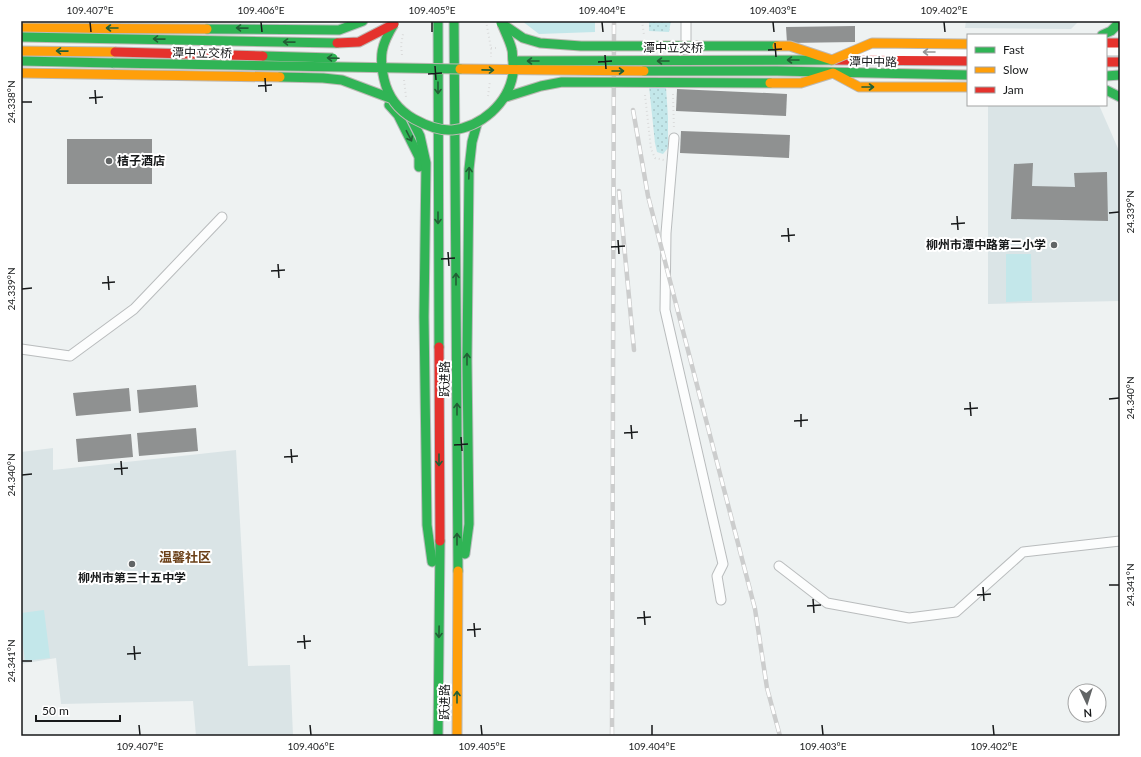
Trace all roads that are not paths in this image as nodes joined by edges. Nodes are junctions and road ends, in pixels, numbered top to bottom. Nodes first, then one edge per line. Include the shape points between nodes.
1 (363, 21) edge
2 (438, 21) edge
3 (454, 21) edge
4 (686, 21) edge
5 (500, 22) edge
6 (1120, 22) edge
7 (395, 23) edge
8 (21, 28) edge
9 (1104, 34) edge
10 (21, 37) edge
11 (1107, 43) edge
12 (1120, 43) edge
13 (967, 44) edge
14 (21, 51) edge
15 (1107, 51) edge
16 (1120, 51) edge
17 (686, 52) junction
18 (808, 52) junction
19 (967, 52) edge
20 (832, 60) junction
21 (21, 61) edge
22 (967, 61) edge
23 (1107, 62) edge
24 (1120, 62) edge
25 (21, 68) edge
26 (777, 71) joint
27 (21, 73) edge
28 (833, 73) junction
29 (967, 75) edge
30 (1120, 75) edge
31 (1107, 76) edge
32 (807, 78) junction
33 (967, 80) edge
34 (1107, 81) edge
35 (1120, 81) edge
36 (967, 87) edge
37 (1107, 90) edge
38 (506, 97) junction
39 (1120, 97) edge
40 (390, 98) junction
41 (412, 120) junction
42 (476, 124) junction
43 (674, 138) road end
44 (222, 217) dead end
45 (21, 349) edge
46 (1120, 541) edge
47 (779, 566) dead end
48 (721, 600) dead end
49 (440, 612) junction
50 (458, 612) junction
51 (438, 736) edge
52 (457, 736) edge

1 -> 8 main road via 339,30
2 -> 49 main road, 跃进路
50 -> 3 main road, 跃进路
4 - 17 street
5 - 20 main road, bridge via 523,38 540,43 581,46 790,46
5 - 38 main road, bridge via 508,34 514,59 514,72
6 - 9 main road
7 -> 10 main road, bridge via 359,42 338,43
7 - 40 main road, bridge via 387,35 381,61 385,87
11 - 12 main road
13 - 20 main road, bridge via 872,43
20 -> 14 main road, 潭中立交桥, bridge via 461,60
15 - 16 street
17 - 18 street
17 - 32 street via 686,76
19 -> 18 street
18 - 32 street
20 - 22 main road, 潭中中路
21 -> 26 main road, 潭中立交桥, bridge via 567,71
23 - 24 main road
25 -> 49 main road via 334,72 372,85 398,116 419,157 422,509
26 - 28 main road, 潭中中路, bridge
27 - 40 main road, bridge via 323,78 342,80
28 - 29 main road, 潭中中路, bridge
28 -> 36 main road, bridge via 859,87
28 - 38 main road, bridge via 801,83 562,82 529,88
30 - 31 main road
32 - 33 street
34 - 35 street
37 - 39 main road
38 - 42 main road, bridge
40 - 41 main road, bridge via 399,110
41 - 42 main road, bridge via 444,130 461,129
41 - 49 main road via 420,136 426,164 424,317 427,526
50 -> 42 main road via 469,524 469,169
43 - 48 street via 666,233 665,310 723,564 717,576
44 - 45 street via 134,309 70,356
46 - 47 street via 1023,552 956,612 909,618 827,603
49 -> 51 main road, 跃进路
52 -> 50 main road, 跃进路

